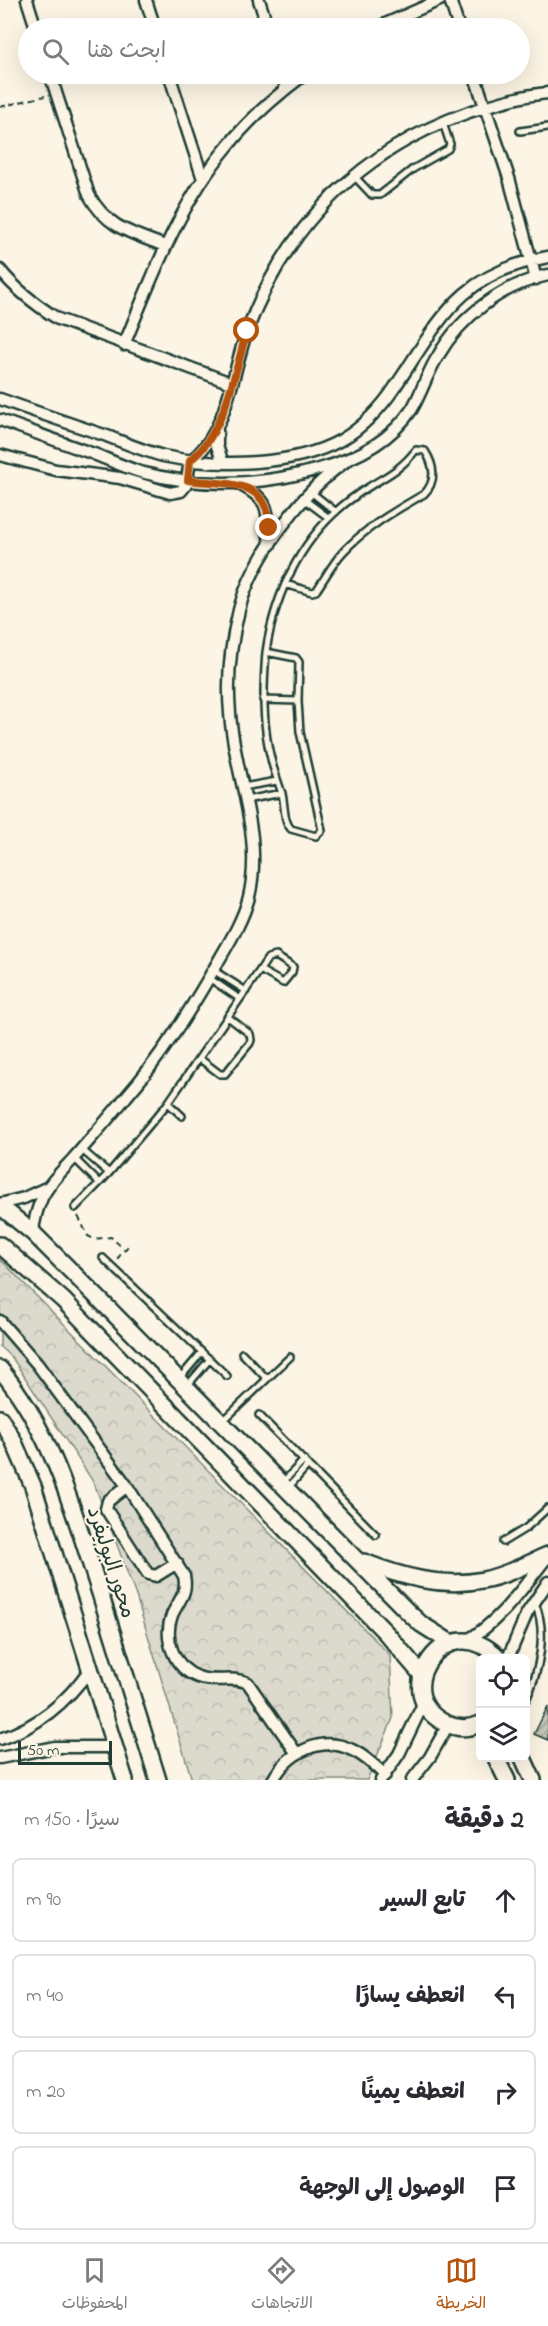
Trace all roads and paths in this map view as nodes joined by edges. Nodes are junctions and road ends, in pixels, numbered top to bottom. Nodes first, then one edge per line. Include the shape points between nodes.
1 (27, 0) edge
2 (146, 0) edge
3 (259, 0) edge
4 (440, 0) edge
5 (450, 0) edge
6 (33, 18) edge
7 (152, 18) edge
8 (265, 18) edge
9 (398, 18) edge
10 (456, 18) edge
11 (54, 84) edge
12 (172, 84) edge
13 (285, 84) edge
14 (291, 84) edge
15 (477, 84) edge
16 (286, 88) junction
17 (57, 93) junction
18 (548, 93) edge
19 (0, 107) edge
20 (485, 107) junction
21 (442, 122) junction
22 (548, 127) edge
23 (520, 131) dead end
24 (354, 175) junction
25 (203, 179) junction
26 (165, 246) junction
27 (548, 257) edge
28 (531, 260) junction
29 (0, 270) edge
30 (548, 275) edge
31 (536, 279) junction
32 (124, 345) junction
33 (231, 384) junction
34 (1, 399) edge
35 (0, 420) edge
36 (218, 426) junction
37 (0, 455) edge
38 (190, 460) junction
39 (346, 460) junction
40 (223, 463) junction
41 (188, 480) junction
42 (239, 484) junction
43 (307, 495) junction
44 (336, 512) junction
45 (330, 518) junction
46 (270, 546) junction
47 (285, 584) junction
48 (266, 652) junction
49 (263, 700) junction
50 (298, 701) junction
51 (277, 781) junction
52 (243, 787) junction
53 (282, 793) junction
54 (246, 800) junction
55 (260, 970) junction
56 (211, 974) junction
57 (246, 991) junction
58 (240, 999) junction
59 (228, 1017) junction
60 (200, 1059) junction
61 (168, 1103) junction
62 (182, 1116) dead end
63 (77, 1153) junction
64 (109, 1173) junction
65 (99, 1183) junction
66 (48, 1187) junction
67 (0, 1205) edge
68 (75, 1208) joint
69 (33, 1233) junction
70 (0, 1245) edge
71 (129, 1245) dead end
72 (125, 1250) junction
73 (103, 1258) dead end
74 (111, 1266) junction
75 (0, 1321) edge
76 (202, 1352) junction
77 (242, 1353) dead end
78 (290, 1357) dead end
79 (210, 1359) junction
80 (0, 1369) edge
81 (227, 1376) dead end
82 (267, 1378) junction
83 (182, 1384) junction
84 (260, 1415) dead end
85 (0, 1418) edge
86 (221, 1424) junction
87 (306, 1463) junction
88 (127, 1486) junction
89 (284, 1486) junction
90 (548, 1508) edge
91 (376, 1535) dead end
92 (503, 1542) dead end
93 (548, 1556) edge
94 (357, 1560) junction
95 (177, 1563) junction
96 (548, 1582) edge
97 (534, 1601) junction
98 (458, 1642) junction
99 (494, 1654) edge
100 (510, 1654) edge
101 (90, 1669) junction
102 (422, 1675) junction
103 (530, 1688) edge
104 (424, 1702) junction
105 (448, 1725) junction
106 (476, 1728) edge
107 (0, 1738) edge
108 (115, 1747) junction
109 (297, 1754) junction
110 (0, 1758) edge
111 (498, 1762) edge
112 (525, 1762) edge
113 (383, 1778) edge
114 (125, 1780) edge
115 (158, 1780) edge
116 (273, 1780) edge
117 (412, 1780) edge
118 (507, 1780) edge
119 (533, 1780) edge

1 - 6 street
2 - 7 street
3 - 8 street
4 - 9 street
5 - 10 street
11 - 17 street
12 - 25 street
13 - 16 street
14 - 16 street
15 - 20 street
16 - 25 street via 255,115
17 - 19 path
17 - 26 street via 96,208 118,228
18 - 20 street
20 - 21 street
20 - 28 street
21 - 24 street via 400,142
21 - 24 lane via 450,144 448,149 413,169 380,195 372,195
22 - 23 lane
24 - 33 street via 323,204 266,285
25 - 26 street
26 - 32 street
27 - 28 street
28 - 31 street
28 - 40 street via 502,270 462,296 430,332 384,401 350,435 293,457
29 - 32 street via 18,290 58,319
30 - 31 street
31 - 39 street via 503,292 466,320 437,356 401,423 376,445
32 - 33 street
33 - 36 street
34 - 38 street via 161,455
35 - 41 street via 140,472
36 - 38 street via 207,446
36 - 40 street via 217,446
37 - 41 street via 56,470 120,478 170,493 182,491
38 - 40 street
38 - 41 street
39 - 42 street via 279,480
39 - 43 street
41 - 42 street
42 - 46 street via 258,496 267,508
43 - 44 lane
43 - 45 lane
43 - 46 street
44 - 45 lane
44 - 47 lane via 400,469 416,450 425,451 433,476 424,494 378,521 353,542 316,591
45 - 47 lane via 304,549
46 - 52 street via 240,608 231,660 230,713
47 - 48 lane
48 - 49 lane
48 - 50 lane via 298,660
49 - 50 lane
49 - 51 lane via 268,747
50 - 53 lane via 302,739 322,830 319,835 289,827
51 - 52 lane
51 - 53 lane
52 - 54 street
53 - 54 lane
54 - 56 street via 255,862 248,898
55 - 55 lane via 268,958 276,956 294,969 283,983
55 - 57 lane
56 - 57 lane
56 - 58 lane
56 - 63 street via 156,1060
57 - 58 lane
58 - 59 lane
59 - 60 lane
59 - 60 lane via 250,1034 250,1043 225,1074
60 - 61 lane
61 - 62 lane
61 - 64 lane
63 - 64 lane
63 - 65 lane
63 - 66 street
64 - 65 lane
65 - 68 lane
66 - 67 street
66 - 69 street
67 - 69 street
68 - 72 path via 88,1236 111,1237
69 - 83 street
70 - 102 street via 71,1309 386,1633
71 - 72 path
72 - 74 path
73 - 74 lane
74 - 76 lane
75 - 88 street via 38,1365
76 - 79 lane
76 - 83 lane
77 - 82 lane
78 - 82 lane
79 - 81 lane
79 - 83 lane
80 - 115 street, محور البوليفرد via 42,1432 62,1479
82 - 86 lane
83 - 86 street
84 - 87 lane
85 - 101 street via 33,1486
86 - 89 street
87 - 89 lane
87 - 91 lane
88 - 95 street
88 - 95 street via 108,1501 106,1509 146,1571 156,1576
89 - 94 street
90 - 92 lane
93 - 94 street via 505,1574 465,1582 400,1576
93 - 98 street via 503,1612 485,1629
94 - 98 street via 421,1624
95 - 109 street via 186,1588 169,1629 175,1658 198,1677 212,1681 236,1678 248,1683
96 - 97 street
97 - 100 street
97 - 103 lane via 541,1621 541,1646
98 - 99 street via 478,1643
98 - 102 street via 437,1650
101 - 107 street via 58,1706 33,1724
101 - 108 street
102 - 104 street
104 - 105 street
104 - 113 street
105 - 106 street
105 - 117 street
108 - 110 street via 55,1747
108 - 114 street
109 - 113 street via 318,1745 341,1746 362,1755
109 - 116 street
111 - 118 street
112 - 119 street

